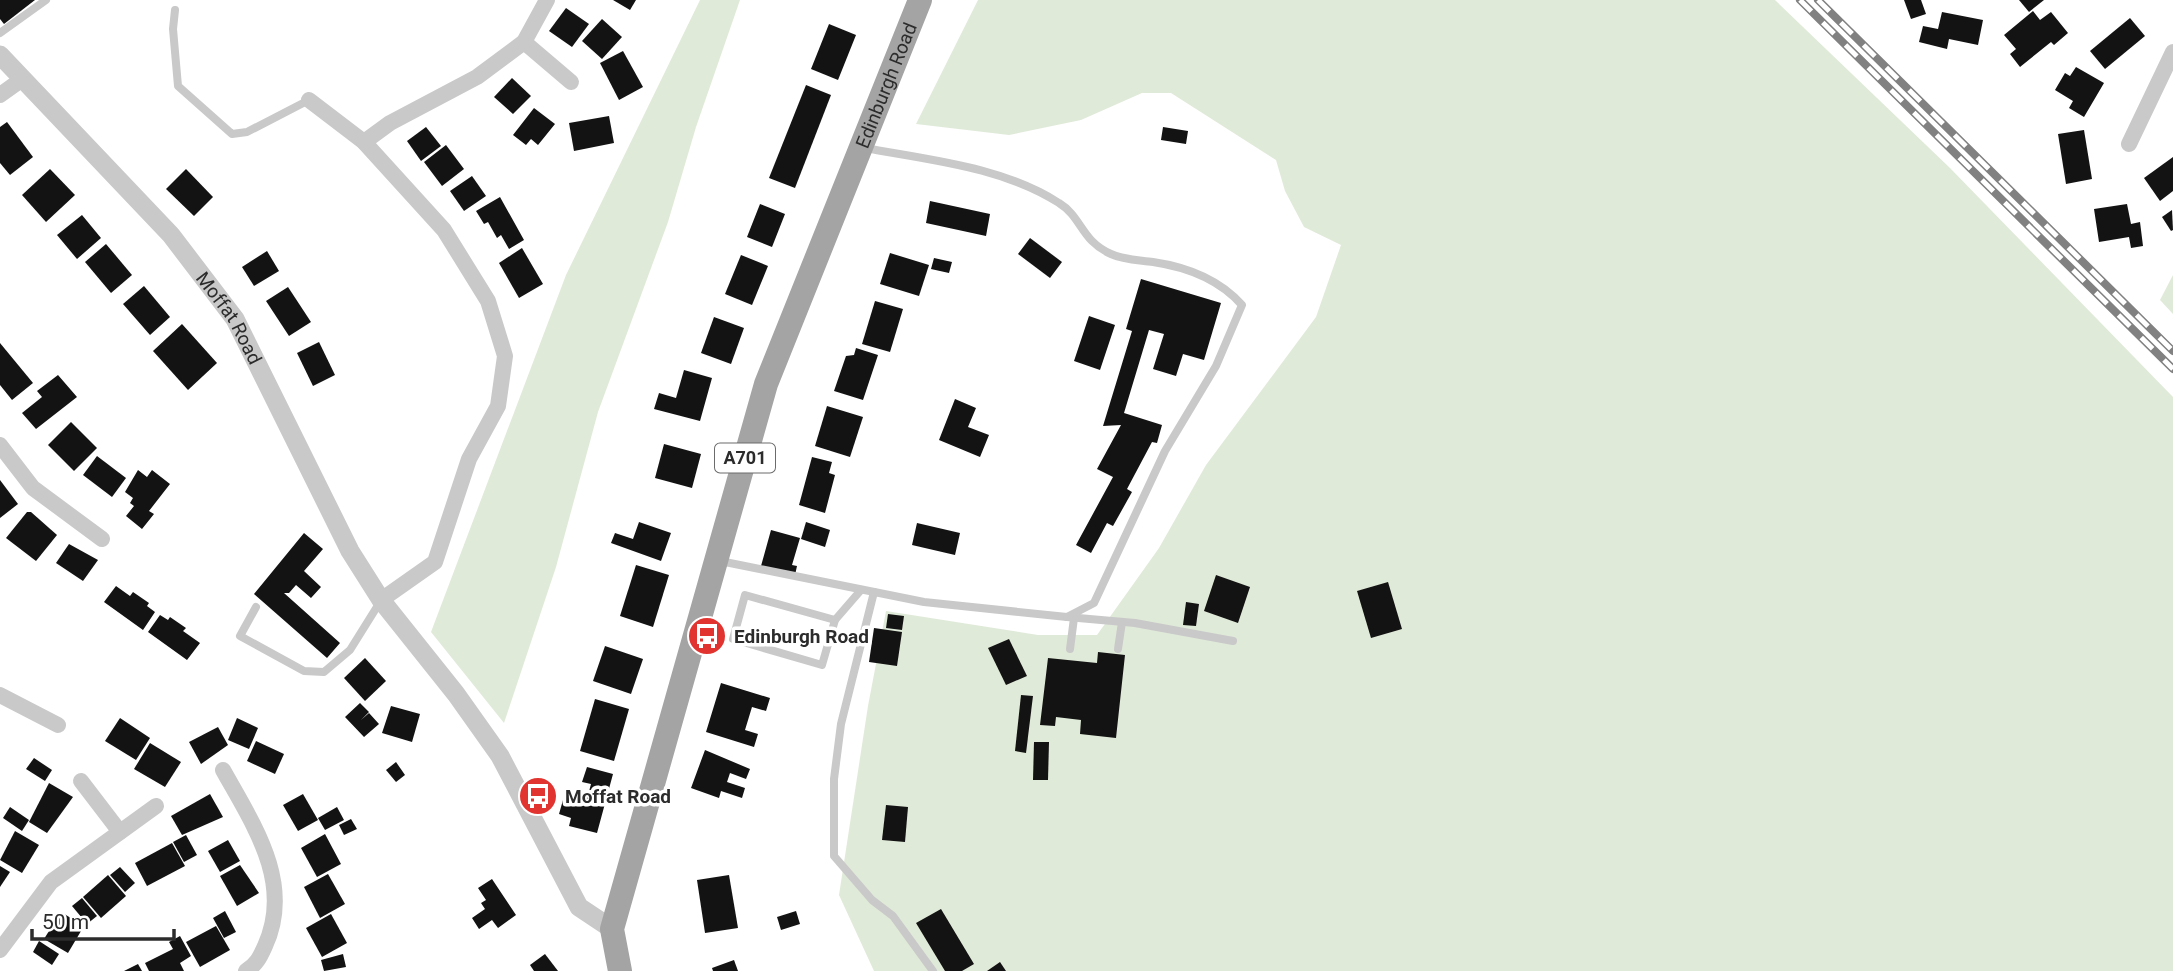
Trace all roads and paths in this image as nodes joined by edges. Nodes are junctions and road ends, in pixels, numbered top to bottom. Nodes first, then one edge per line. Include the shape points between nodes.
1 (46, 0) edge
2 (547, 0) edge
3 (920, 0) edge
4 (175, 10) dead end
5 (0, 33) edge
6 (524, 42) junction
7 (2173, 51) edge
8 (0, 55) edge
9 (21, 80) junction
10 (571, 82) dead end
11 (0, 94) edge
12 (309, 100) joint
13 (364, 142) junction
14 (2129, 144) dead end
15 (859, 146) junction
16 (0, 445) edge
17 (102, 539) dead end
18 (716, 560) junction
19 (861, 590) junction
20 (874, 592) junction
21 (381, 600) junction
22 (256, 607) dead end
23 (1070, 617) junction
24 (835, 620) junction
25 (1122, 622) junction
26 (1233, 641) dead end
27 (1070, 649) dead end
28 (1118, 649) dead end
29 (0, 695) edge
30 (58, 725) dead end
31 (223, 770) dead end
32 (82, 781) dead end
33 (156, 806) dead end
34 (120, 832) junction
35 (612, 929) junction
36 (0, 950) edge
37 (255, 969) edge
38 (620, 971) edge
39 (933, 971) edge

1 - 5 lane
2 - 6 street
3 - 15 main road, Edinburgh Road / A701
4 - 12 lane via 178,86 232,134 247,132
6 - 10 street
6 - 13 street via 477,76
7 - 14 street
8 - 9 street, Moffat Road
9 - 11 street
9 - 21 street, Moffat Road via 171,235 235,320 350,551
12 - 13 street
13 - 21 street via 444,230 488,301 505,356 498,406 469,459 435,562
15 - 18 main road, Edinburgh Road / A701 via 766,384
15 - 23 lane via 1026,183 1063,205 1093,246 1115,256 1176,265 1226,287 1242,305 1227,345 1165,451 1094,603
16 - 17 street via 33,488
18 - 19 lane
18 - 35 main road, Edinburgh Road / A701
19 - 20 lane
19 - 24 lane
20 - 23 lane via 924,602
20 - 39 lane via 841,724 834,779 835,856 892,916
21 - 22 lane via 350,650 324,672 304,671 240,636
21 - 35 street, Moffat Road via 500,756 579,907
23 - 25 lane
23 - 27 lane
24 - 24 lane via 822,664 733,639 746,595
25 - 26 lane
25 - 28 lane
29 - 30 street
31 - 37 street via 269,858 277,895 272,932
32 - 34 street
33 - 34 street
34 - 36 street via 51,882
35 - 38 main road, Edinburgh Road / A701

